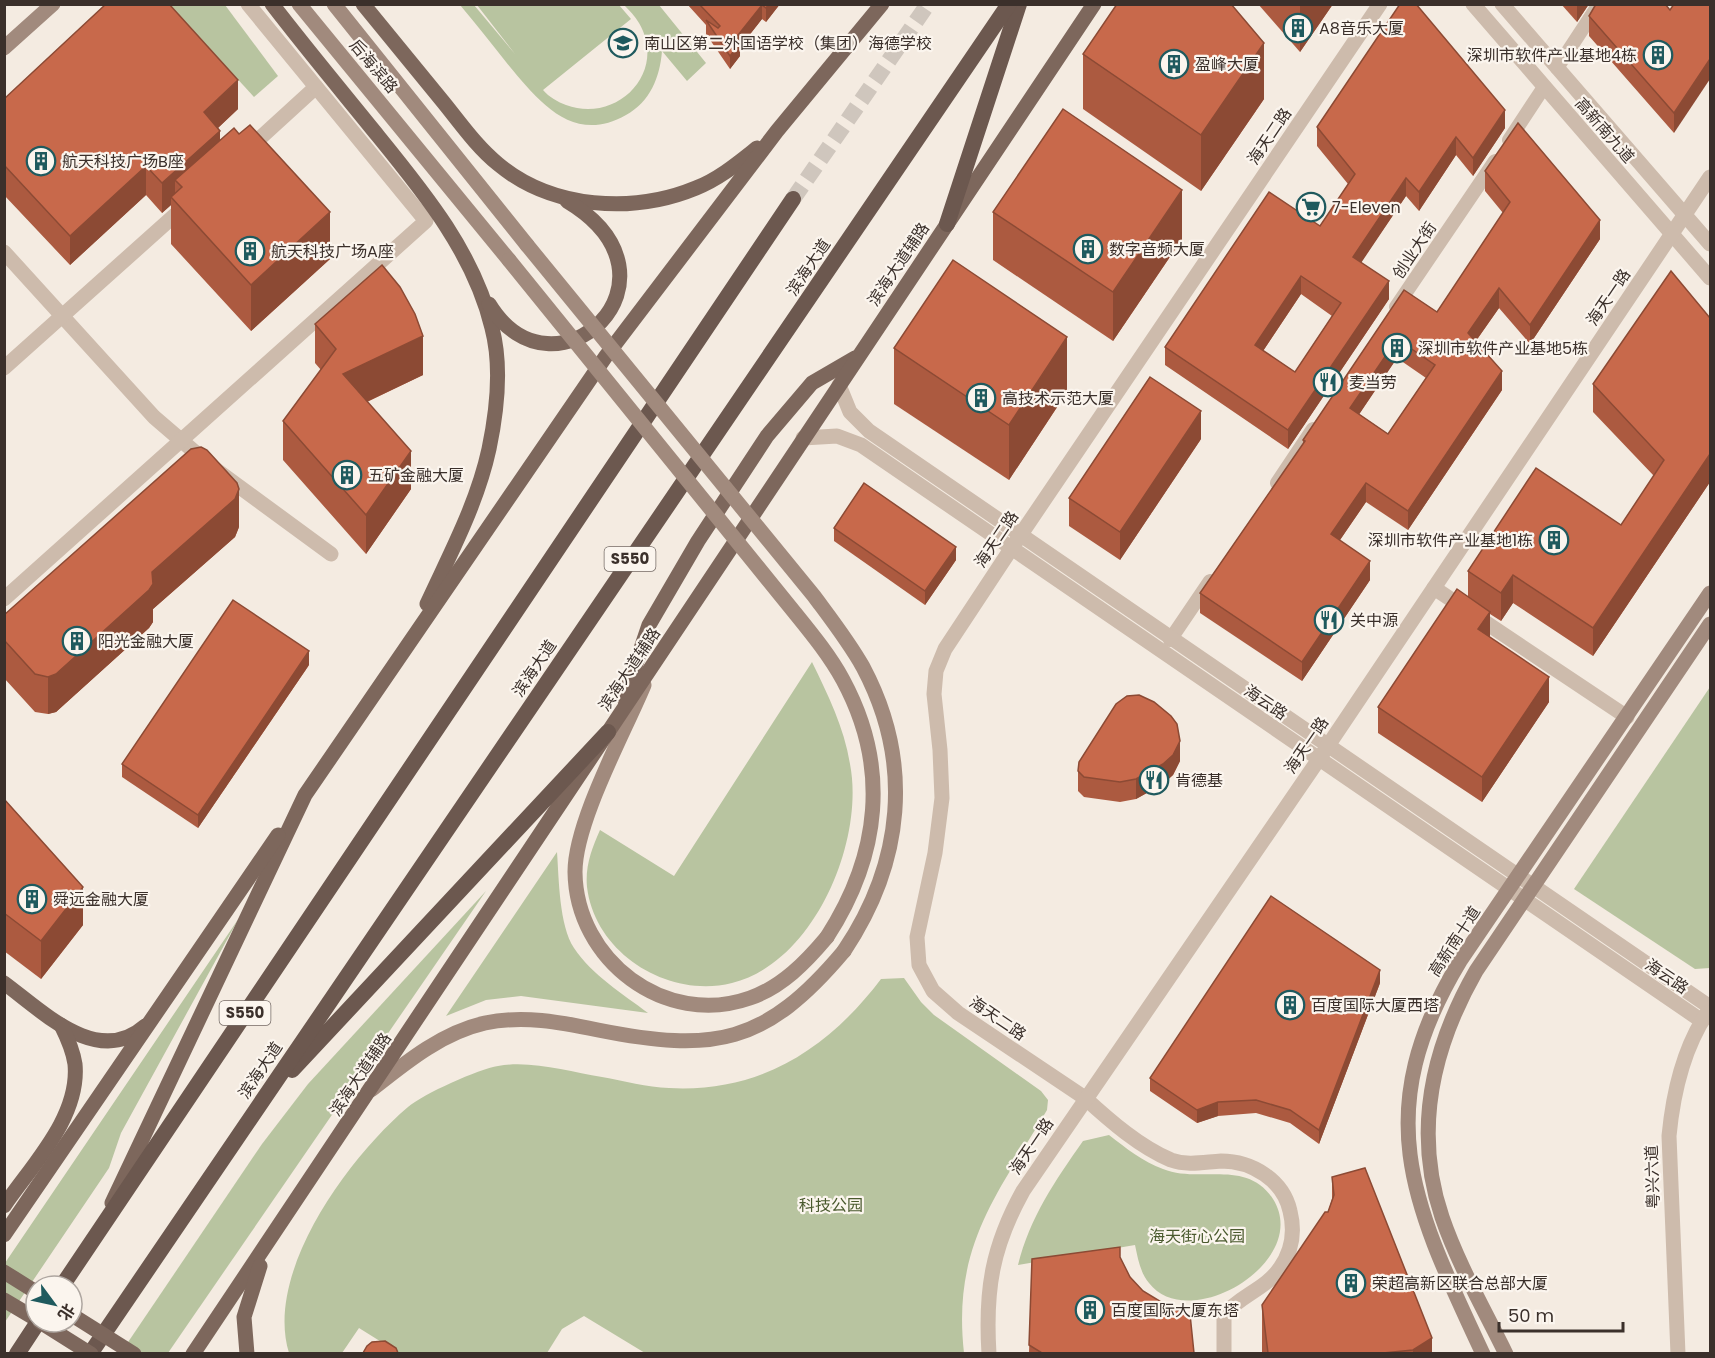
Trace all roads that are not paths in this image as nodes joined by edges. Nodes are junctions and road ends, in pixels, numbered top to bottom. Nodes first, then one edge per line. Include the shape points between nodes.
1 (53, 4) edge
2 (248, 4) edge
3 (272, 4) edge
4 (298, 4) edge
5 (334, 4) edge
6 (363, 4) edge
7 (882, 4) edge
8 (1008, 4) edge
9 (1019, 4) edge
10 (1094, 4) edge
11 (1380, 4) edge
12 (1473, 4) edge
13 (1502, 4) edge
14 (1599, 4) edge
15 (4, 48) edge
16 (1557, 68) junction
17 (316, 87) junction
18 (1544, 87) junction
19 (777, 131) junction
20 (238, 158) edge
21 (1710, 177) edge
22 (554, 194) junction
23 (194, 198) edge
24 (793, 199) tunnel mouth
25 (1685, 215) junction
26 (946, 224) junction
27 (1672, 234) junction
28 (1710, 244) edge
29 (4, 252) edge
30 (1710, 278) edge
31 (480, 289) junction
32 (63, 316) junction
33 (1386, 321) edge
34 (857, 357) junction
35 (4, 368) edge
36 (839, 385) junction
37 (1319, 420) edge
38 (803, 438) junction
39 (181, 441) junction
40 (1266, 499) edge
41 (1020, 536) junction
42 (1011, 549) junction
43 (332, 554) dead end
44 (1219, 568) edge
45 (1434, 588) junction
46 (1710, 593) edge
47 (4, 599) edge
48 (1709, 628) edge
49 (1170, 640) junction
50 (408, 644) junction
51 (652, 667) junction
52 (1626, 717) junction
53 (613, 725) junction
54 (1323, 753) junction
55 (305, 795) junction
56 (1517, 877) junction
57 (1533, 887) junction
58 (1508, 890) junction
59 (1523, 901) junction
60 (4, 983) edge
61 (1707, 1012) edge
62 (153, 1017) junction
63 (61, 1025) junction
64 (371, 1090) junction
65 (1085, 1098) junction
66 (252, 1113) junction
67 (4, 1206) edge
68 (276, 1231) junction
69 (4, 1235) edge
70 (96, 1235) junction
71 (4, 1272) edge
72 (70, 1274) edge
73 (24, 1284) edge
74 (4, 1300) edge
75 (24, 1312) edge
76 (84, 1322) edge
77 (29, 1334) edge
78 (59, 1334) edge
79 (17, 1353) edge
80 (90, 1353) edge
81 (134, 1353) edge
82 (193, 1353) edge
83 (247, 1353) edge
84 (989, 1353) edge
85 (1224, 1353) edge
86 (1483, 1353) edge
87 (1506, 1353) edge
88 (1678, 1353) edge

1 - 15 main road
2 - 17 street
3 - 31 main road via 411,177 448,229
4 - 51 main road, 后海滨路, bridge via 795,612 852,698 873,772 872,822 861,874 827,937 811,956 770,989 731,1003 711,1005 672,1000 639,986 623,975 598,947 581,912 577,853 588,816
5 - 64 main road, 后海滨路, bridge via 848,642 875,691 895,769 895,821 882,877 862,921 844,951 801,998 758,1028 712,1041 674,1042 548,1021 493,1022 449,1036
6 - 22 main road via 484,151 508,172
7 - 19 main road
8 - 66 highway, 滨海大道 / S550
9 - 26 highway
10 - 26 main road, 滨海大道辅路
11 - 41 street, 海天二路
12 - 18 street, 高新南九道
13 - 16 street, 高新南九道
14 - 16 street
16 - 25 street, 高新南九道
17 - 20 street
17 - 39 street via 426,222
18 - 27 street, 高新南九道
18 - 33 street, 创业大街
19 - 22 main road via 715,179 674,196 606,204
19 - 50 main road via 606,356
21 - 25 street, 海天一路
22 - 31 main road via 596,222 612,242 618,255 620,282 609,310 586,334 573,341 559,345 537,343 502,322
23 - 32 street
24 - 70 highway, S550
25 - 27 street, 海天一路
25 - 28 street, 高新南九道
26 - 34 main road, 滨海大道辅路
27 - 30 street, 高新南九道
27 - 45 street, 海天一路
29 - 32 street
31 - 50 main road via 493,328 497,365 489,449 477,493
32 - 35 street
32 - 39 street via 154,417
34 - 36 main road, 滨海大道辅路
34 - 53 main road via 812,383 761,446 698,541 649,625
36 - 38 main road, 滨海大道辅路
36 - 41 street, 海云路 via 850,412 869,431
37 - 40 street
38 - 42 street, 海云路 via 837,436 853,440
38 - 51 main road, 滨海大道辅路
39 - 43 street
39 - 47 street
41 - 42 street, 海天二路
41 - 49 street, 海云路
42 - 54 street, 海云路
42 - 65 street, 海天二路 via 945,649 936,671 934,694 942,798 916,955 926,982 948,1005
44 - 49 street
45 - 52 street
45 - 54 street, 海天一路
46 - 52 main road, 高新南十道
48 - 57 main road
49 - 54 street, 海云路
50 - 55 main road
51 - 53 main road, 滨海大道辅路
52 - 56 main road, 高新南十道
53 - 64 main road, 滨海大道辅路
53 - 66 highway
54 - 56 street, 海云路
54 - 58 street, 海云路
54 - 65 street, 海天一路
55 - 62 main road
55 - 70 main road
56 - 57 street, 海云路
56 - 58 main road, 高新南十道
57 - 59 main road
57 - 61 street, 海云路
58 - 59 street, 海云路
58 - 86 main road, 高新南十道 via 1450,977 1430,1021 1418,1055 1407,1119 1408,1152 1424,1222
59 - 61 street, 海云路
59 - 87 main road via 1476,972 1447,1028 1436,1062 1428,1122 1428,1155 1442,1217
60 - 63 main road
61 - 88 street, 粤兴六道 via 1682,1068 1669,1136
62 - 63 main road via 133,1035 106,1041 92,1040
62 - 69 main road
63 - 67 main road via 75,1063 72,1094 61,1123
64 - 68 main road, 滨海大道辅路
65 - 84 street, 海天一路 via 1023,1191 998,1243 988,1294
65 - 85 street, 海天二路 via 1167,1158 1251,1167 1271,1180 1286,1198 1293,1233 1286,1259 1270,1280 1224,1315
66 - 80 highway, 滨海大道 / S550
68 - 82 main road, 滨海大道辅路
68 - 83 main road via 244,1317
70 - 72 highway, S550
71 - 73 main road
74 - 75 main road
76 - 81 main road, bridge
77 - 79 highway
78 - 80 main road, bridge

